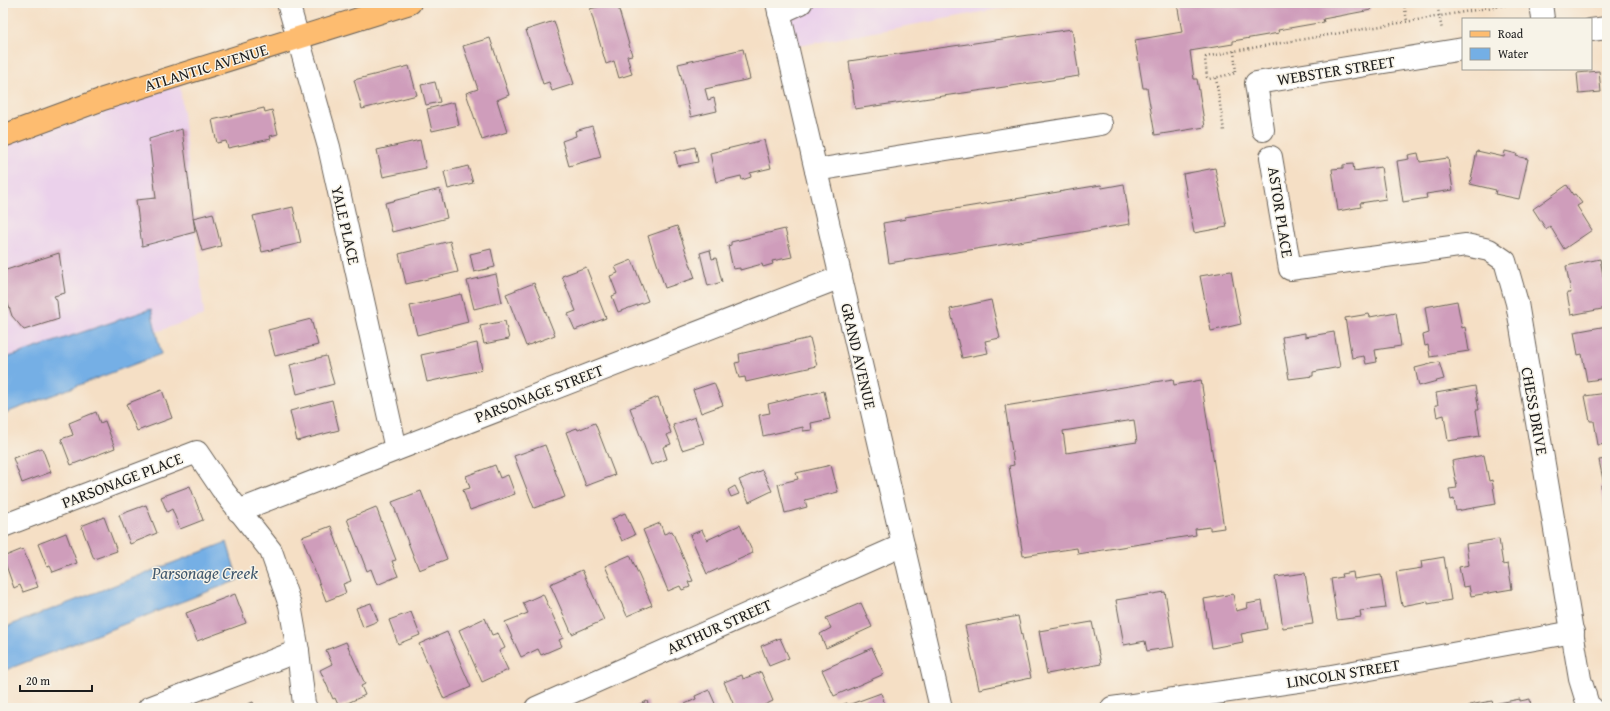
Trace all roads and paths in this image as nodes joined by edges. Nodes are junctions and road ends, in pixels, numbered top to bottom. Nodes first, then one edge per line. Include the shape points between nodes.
1 (288, 3) edge
2 (410, 3) edge
3 (801, 3) edge
4 (1404, 3) edge
5 (1437, 3) edge
6 (1516, 3) edge
7 (1541, 3) edge
8 (778, 8) edge
9 (1439, 16) junction
10 (1543, 18) edge
11 (1407, 21) junction
12 (1607, 28) edge
13 (1592, 30) edge
14 (299, 38) junction
15 (1462, 49) edge
16 (1234, 52) junction
17 (1216, 78) junction
18 (1101, 124) dead end
19 (1263, 130) dead end
20 (1224, 131) dead end
21 (3, 136) edge
22 (1271, 156) dead end
23 (816, 170) junction
24 (1360, 260) joint
25 (840, 276) junction
26 (396, 449) junction
27 (238, 511) junction
28 (3, 526) edge
29 (903, 545) junction
30 (1573, 632) junction
31 (298, 650) junction
32 (149, 708) edge
33 (306, 708) edge
34 (536, 708) edge
35 (941, 708) edge
36 (1112, 708) edge
37 (1592, 708) edge

1 - 14 street, YALE PLACE
2 - 14 main road, ATLANTIC AVENUE
3 - 8 street
4 - 11 path
5 - 9 path
6 - 9 path
7 - 10 street
8 - 23 street, GRAND AVENUE
9 - 11 path
11 - 16 path
12 - 13 street
14 - 21 main road, ATLANTIC AVENUE via 103,99
14 - 26 street, YALE PLACE via 329,147
15 - 19 street, WEBSTER STREET via 1256,83
16 - 17 path via 1236,73
16 - 17 path via 1206,57 1207,77
17 - 20 path
18 - 23 street
22 - 24 street, ASTOR PLACE via 1290,269
23 - 25 street, GRAND AVENUE
24 - 30 street, CHESS DRIVE via 1466,245 1489,250 1504,261 1517,303
25 - 26 street, PARSONAGE STREET
25 - 29 street, GRAND AVENUE
26 - 27 street, PARSONAGE STREET
27 - 28 street, PARSONAGE PLACE via 197,452
27 - 31 street via 271,551 290,605
29 - 34 street, ARTHUR STREET
29 - 35 street, GRAND AVENUE
30 - 36 street, LINCOLN STREET via 1326,677
30 - 37 street, CHESS DRIVE via 1580,679 1588,705
31 - 32 street
31 - 33 street

